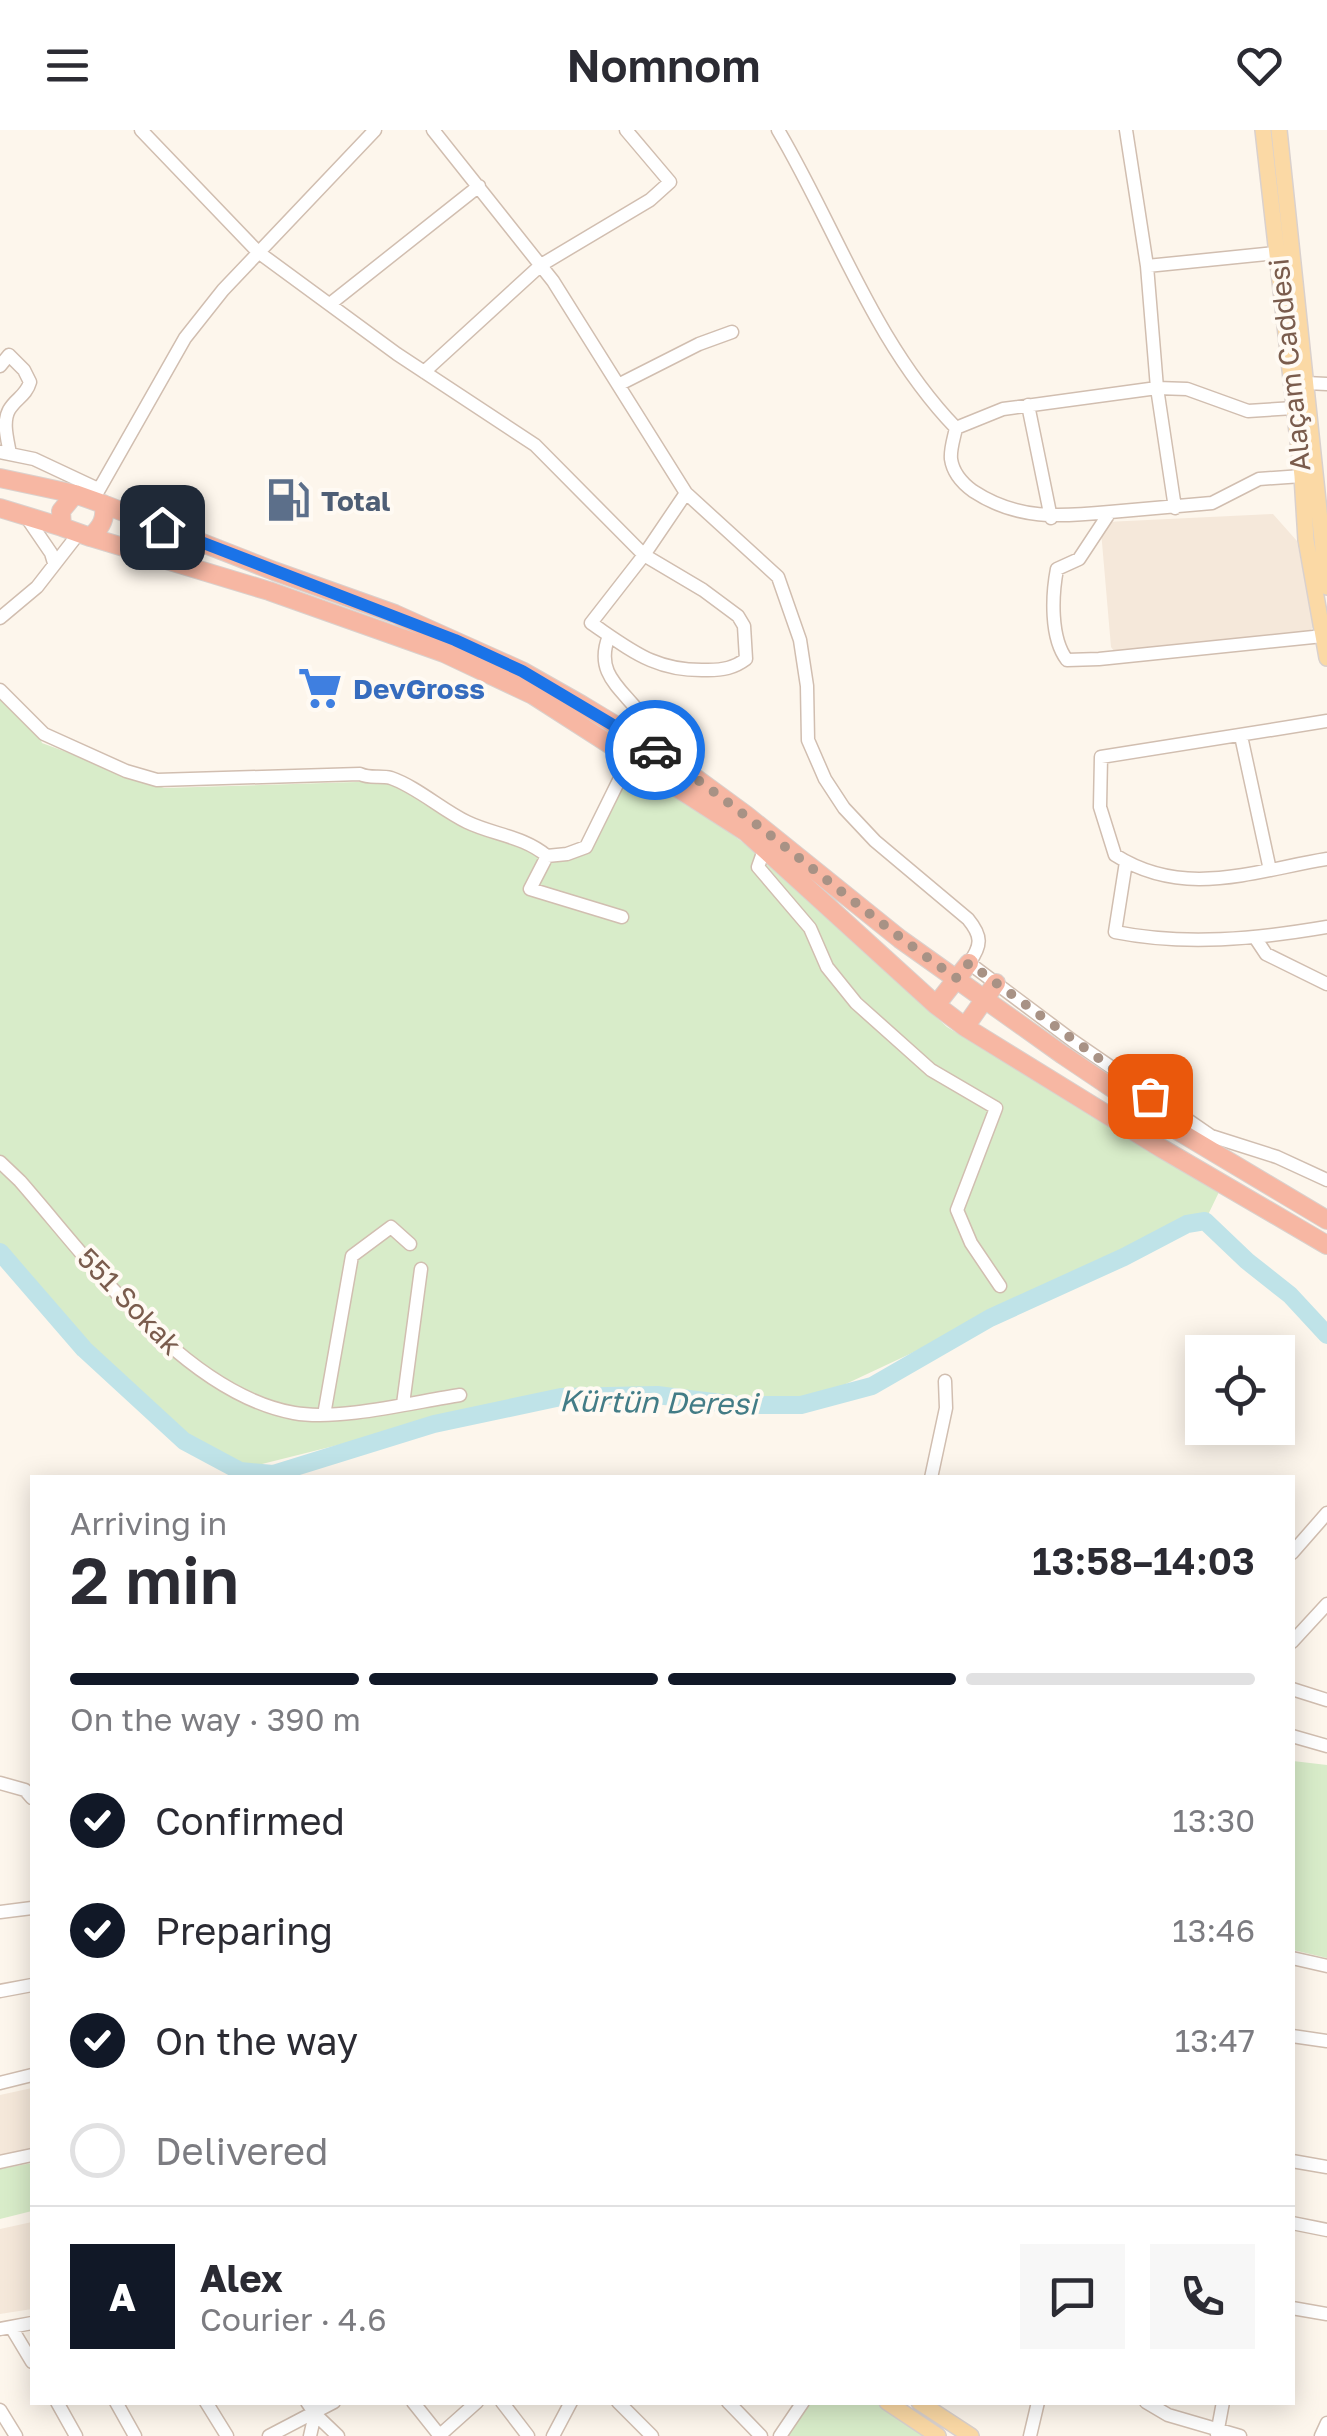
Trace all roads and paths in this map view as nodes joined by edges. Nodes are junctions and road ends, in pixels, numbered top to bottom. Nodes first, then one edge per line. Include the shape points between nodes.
1 (141, 130) edge
2 (375, 130) edge
3 (433, 130) edge
4 (626, 130) edge
5 (778, 130) edge
6 (1126, 130) edge
7 (1263, 130) edge
8 (1278, 130) edge
9 (479, 186) junction
10 (258, 252) junction
11 (1276, 253) junction
12 (541, 265) junction
13 (1146, 266) junction
14 (330, 304) junction
15 (732, 332) dead end
16 (0, 366) edge
17 (424, 372) junction
18 (1306, 383) junction
19 (620, 384) junction
20 (1327, 384) edge
21 (1157, 388) junction
22 (1028, 405) junction
23 (1294, 408) junction
24 (956, 428) junction
25 (5, 453) edge
26 (1302, 476) junction
27 (0, 478) edge
28 (686, 493) junction
29 (92, 497) junction
30 (0, 508) edge
31 (1174, 508) junction
32 (1324, 508) edge
33 (1110, 512) junction
34 (26, 516) junction
35 (1051, 518) junction
36 (77, 532) junction
37 (644, 555) junction
38 (54, 563) junction
39 (1327, 586) edge
40 (0, 618) edge
41 (610, 636) junction
42 (1322, 636) junction
43 (1327, 658) edge
44 (0, 690) edge
45 (1327, 722) edge
46 (1241, 736) junction
47 (660, 752) junction
48 (631, 756) junction
49 (766, 848) junction
50 (547, 856) junction
51 (1327, 859) edge
52 (1126, 862) junction
53 (1270, 870) junction
54 (622, 917) dead end
55 (1327, 927) edge
56 (1256, 939) junction
57 (969, 963) junction
58 (956, 978) junction
59 (1327, 984) edge
60 (990, 991) junction
61 (936, 1005) junction
62 (966, 1027) junction
63 (0, 1162) edge
64 (1327, 1180) edge
65 (1327, 1220) edge
66 (410, 1244) dead end
67 (1327, 1245) edge
68 (421, 1269) dead end
69 (1000, 1286) dead end
70 (944, 1382) dead end
71 (460, 1395) dead end
72 (403, 1404) junction
73 (324, 1415) junction
74 (931, 1475) edge
75 (1327, 1513) edge
76 (1295, 1549) edge
77 (1327, 1604) edge
78 (1295, 1639) edge
79 (1295, 1690) edge
80 (1327, 1700) edge
81 (1295, 1737) edge
82 (1327, 1746) edge
83 (0, 1783) edge
84 (30, 1796) edge
85 (30, 1908) edge
86 (0, 1912) edge
87 (1327, 1953) edge
88 (1298, 1960) edge
89 (1327, 1966) edge
90 (30, 1985) edge
91 (0, 1991) edge
92 (1295, 2036) edge
93 (1327, 2041) edge
94 (30, 2075) edge
95 (0, 2082) edge
96 (30, 2156) edge
97 (0, 2162) edge
98 (1295, 2162) edge
99 (1327, 2167) edge
100 (1295, 2223) edge
101 (1326, 2227) edge
102 (1295, 2309) edge
103 (1327, 2314) edge
104 (6, 2328) edge
105 (30, 2359) edge
106 (58, 2405) edge
107 (118, 2405) edge
108 (208, 2405) edge
109 (415, 2405) edge
110 (474, 2405) edge
111 (504, 2405) edge
112 (569, 2405) edge
113 (621, 2405) edge
114 (731, 2405) edge
115 (802, 2405) edge
116 (892, 2405) edge
117 (924, 2405) edge
118 (1037, 2405) edge
119 (1222, 2405) edge
120 (311, 2408) edge
121 (1169, 2409) edge
122 (0, 2410) edge
123 (1327, 2423) edge
124 (1218, 2432) edge
125 (651, 2435) edge
126 (759, 2435) edge
127 (16, 2436) edge
128 (76, 2436) edge
129 (136, 2436) edge
130 (227, 2436) edge
131 (269, 2436) edge
132 (310, 2436) edge
133 (338, 2436) edge
134 (440, 2436) edge
135 (528, 2436) edge
136 (553, 2436) edge
137 (780, 2436) edge
138 (938, 2436) edge
139 (971, 2436) edge
140 (1030, 2436) edge
141 (1240, 2436) edge
142 (1321, 2436) edge

1 - 10 street
2 - 10 street
3 - 9 street
4 - 12 street via 670,182
5 - 24 street via 881,330
6 - 13 street
7 - 11 main road, Alaçam Caddesi
8 - 18 main road, Alaçam Caddesi
9 - 12 street
9 - 14 street
10 - 14 street
10 - 29 street via 185,338
11 - 13 street
11 - 23 main road, Alaçam Caddesi
12 - 17 street
12 - 19 street
13 - 21 street
14 - 17 street
15 - 19 street
16 - 25 street via 9,354 30,382 10,410
17 - 37 street via 536,445
18 - 20 street
18 - 32 main road, Alaçam Caddesi
19 - 28 street
21 - 22 street
21 - 23 street via 1187,389 1248,412
21 - 31 street
22 - 24 street
22 - 35 street
23 - 26 main road, Alaçam Caddesi
24 - 35 street via 952,462 965,485 1018,514
25 - 29 street via 34,459
26 - 31 street via 1259,480 1212,503
26 - 42 main road, Alaçam Caddesi
27 - 29 highway
28 - 37 street
28 - 57 street via 778,577 800,640 808,740 825,780 874,841 980,933
29 - 36 highway via 104,518
29 - 36 highway via 62,510
29 - 47 highway via 455,640
30 - 34 highway
31 - 33 street
32 - 39 main road, Alaçam Caddesi
33 - 35 street
33 - 42 street via 1079,558 1057,569 1057,634 1066,660
34 - 36 highway
34 - 38 street
36 - 38 street
36 - 48 highway via 444,653 533,696
37 - 41 street via 591,623
37 - 41 street via 738,616 746,659 725,670 674,670
38 - 40 street
41 - 47 street via 606,672 646,721
42 - 43 main road, Alaçam Caddesi
44 - 50 street via 44,734 126,771 169,782 390,778 471,824
45 - 46 street
46 - 52 street via 1101,757 1100,807 1115,854
46 - 53 street
47 - 58 highway
48 - 49 highway
48 - 50 street via 586,847
49 - 61 highway
49 - 69 street via 758,867 810,928 827,967 856,1003 932,1070 996,1108 958,1210
50 - 54 street via 530,889
51 - 53 street
52 - 53 street via 1175,880
52 - 56 street via 1114,932
55 - 56 street
56 - 59 street via 1266,954
57 - 58 highway
57 - 60 street
58 - 60 highway
58 - 61 highway
60 - 62 highway
60 - 64 street via 1211,1136
60 - 65 highway via 1158,1119
61 - 62 highway
62 - 67 highway
63 - 73 street, 551 Sokak via 139,1316 196,1368 253,1400
66 - 73 street via 391,1227 352,1256
68 - 72 street
70 - 74 street via 946,1408
71 - 72 street, 551 Sokak
72 - 73 street, 551 Sokak
75 - 76 street
77 - 78 street
79 - 80 street
81 - 82 street
83 - 84 street
85 - 86 street
87 - 88 street
88 - 89 street
90 - 91 street
92 - 93 street
94 - 95 street
96 - 97 street
98 - 99 street
100 - 101 street
102 - 103 street
104 - 105 street
106 - 128 street
107 - 129 street
108 - 130 street
109 - 134 street
110 - 134 street
111 - 135 street
112 - 136 street
113 - 125 street
114 - 126 street
115 - 137 street
116 - 138 main road
117 - 139 main road
118 - 140 street
119 - 124 street
120 - 131 street
120 - 132 street
120 - 133 street
121 - 124 street
122 - 127 street
123 - 142 street
124 - 141 street

